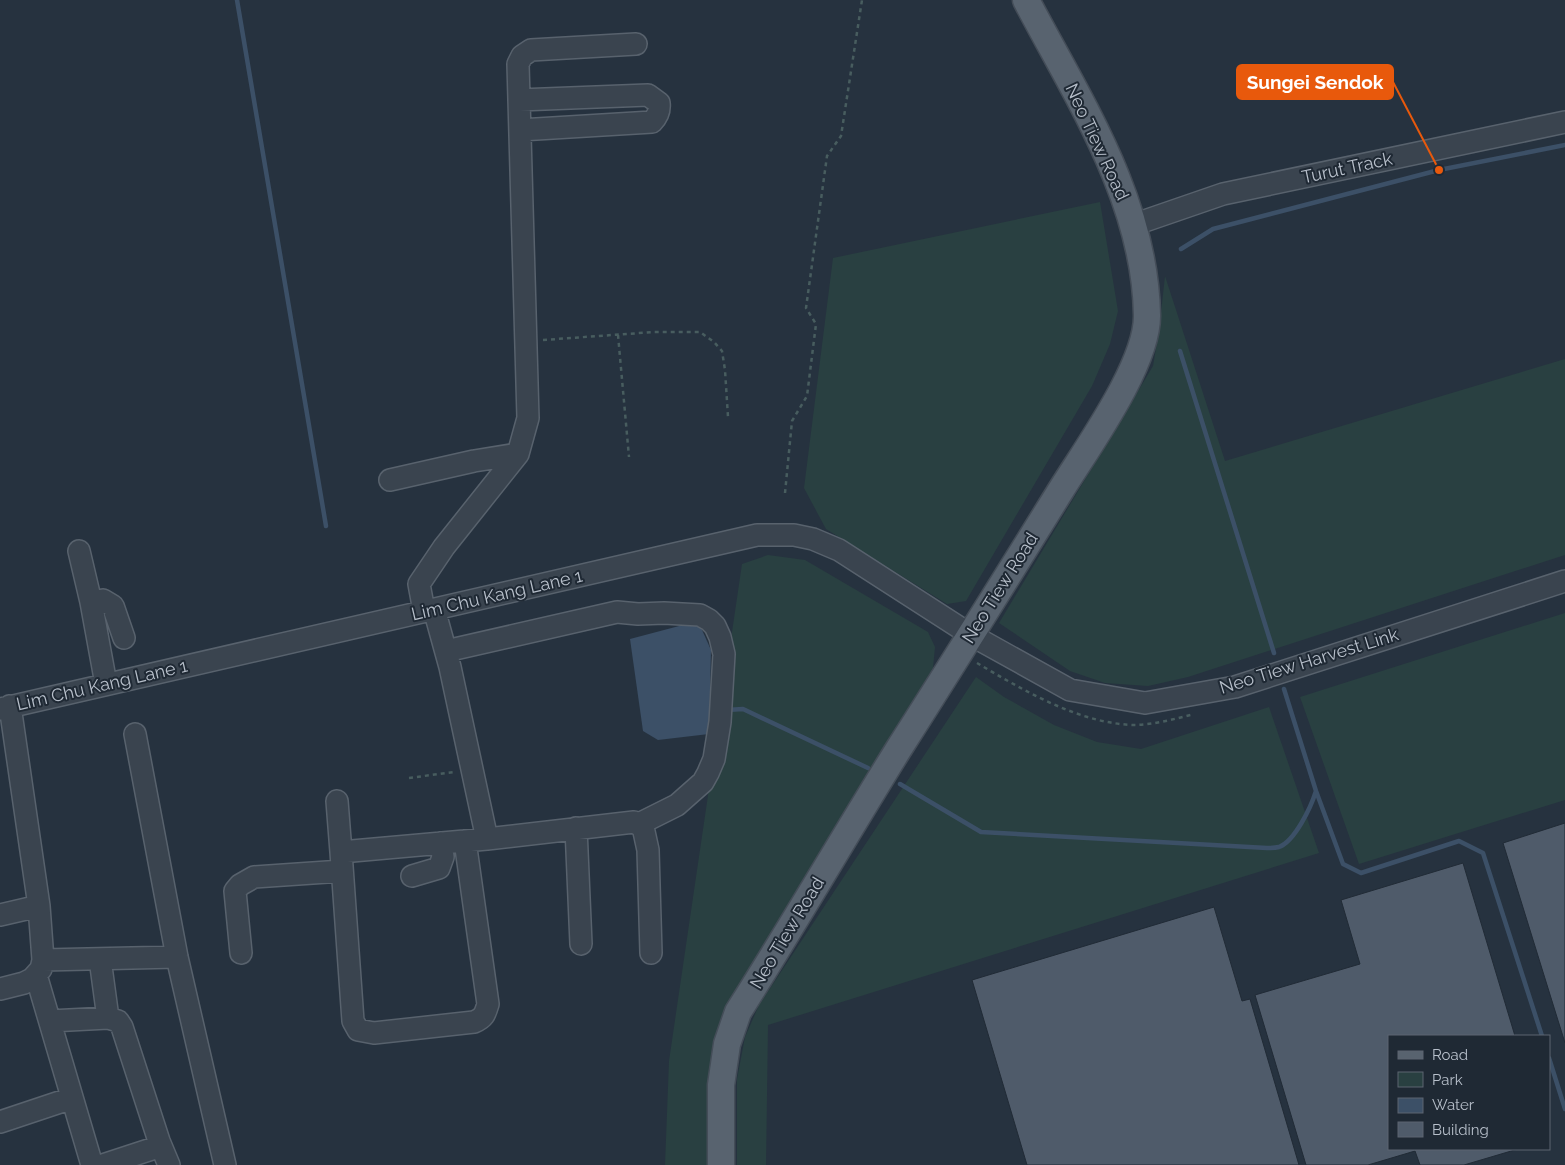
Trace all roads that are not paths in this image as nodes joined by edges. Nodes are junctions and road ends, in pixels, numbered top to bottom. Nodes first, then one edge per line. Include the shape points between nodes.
1 (1026, 0) edge
2 (636, 44) dead end
3 (519, 100) junction
4 (1565, 122) edge
5 (520, 130) junction
6 (1133, 225) junction
7 (518, 454) junction
8 (390, 480) dead end
9 (79, 551) dead end
10 (1565, 582) edge
11 (91, 602) junction
12 (429, 610) junction
13 (972, 635) junction
14 (124, 638) dead end
15 (446, 651) junction
16 (106, 684) junction
17 (5, 707) edge
18 (135, 734) dead end
19 (337, 801) dead end
20 (639, 824) junction
21 (576, 828) junction
22 (487, 839) junction
23 (465, 841) junction
24 (441, 843) junction
25 (341, 861) junction
26 (412, 876) dead end
27 (39, 906) junction
28 (0, 915) edge
29 (581, 944) dead end
30 (241, 953) dead end
31 (651, 953) dead end
32 (177, 957) junction
33 (100, 958) junction
34 (40, 968) junction
35 (0, 989) edge
36 (108, 1018) junction
37 (50, 1021) junction
38 (72, 1098) junction
39 (0, 1122) edge
40 (165, 1156) edge
41 (92, 1165) edge
42 (103, 1165) edge
43 (225, 1165) edge
44 (721, 1165) edge

1 - 6 main road, Neo Tiew Road via 1104,147
2 - 3 street via 531,50 522,56 518,64
3 - 5 street
3 - 5 street via 648,95 659,103 660,108 652,122
4 - 6 street, Turut Track via 1223,194
5 - 7 street via 528,418
6 - 13 main road, Neo Tiew Road via 1143,271 1147,318 1142,346 1122,390
7 - 8 street
7 - 12 street via 444,547 419,584
9 - 11 street
10 - 13 street, Neo Tiew Harvest Link via 1235,687 1146,704 1070,690
11 - 14 street via 103,600 113,606
11 - 16 street
12 - 13 street, Lim Chu Kang Lane 1 via 757,535 794,535 839,550
12 - 15 street
12 - 16 street, Lim Chu Kang Lane 1
13 - 44 main road, Neo Tiew Road via 738,1012 727,1044 721,1085
15 - 20 street via 617,612 700,615 709,620 720,637 724,654 714,759 703,782 691,794 677,805
15 - 22 street
16 - 17 street, Lim Chu Kang Lane 1
17 - 27 street
18 - 32 street
19 - 25 street
20 - 21 street
20 - 31 street via 648,850
21 - 22 street
21 - 29 street
22 - 23 street
23 - 24 street
23 - 25 street via 488,1004 482,1019 474,1022 374,1033 358,1030 353,1021
24 - 25 street
24 - 26 street via 443,858 439,868
25 - 30 street via 254,877 240,885 235,891
27 - 28 street
27 - 34 street
32 - 33 street
32 - 43 street
33 - 34 street
33 - 36 street
34 - 35 street via 24,983
34 - 37 street
36 - 37 street
36 - 40 street via 122,1026
37 - 38 street
38 - 39 street
38 - 41 street
40 - 42 street

